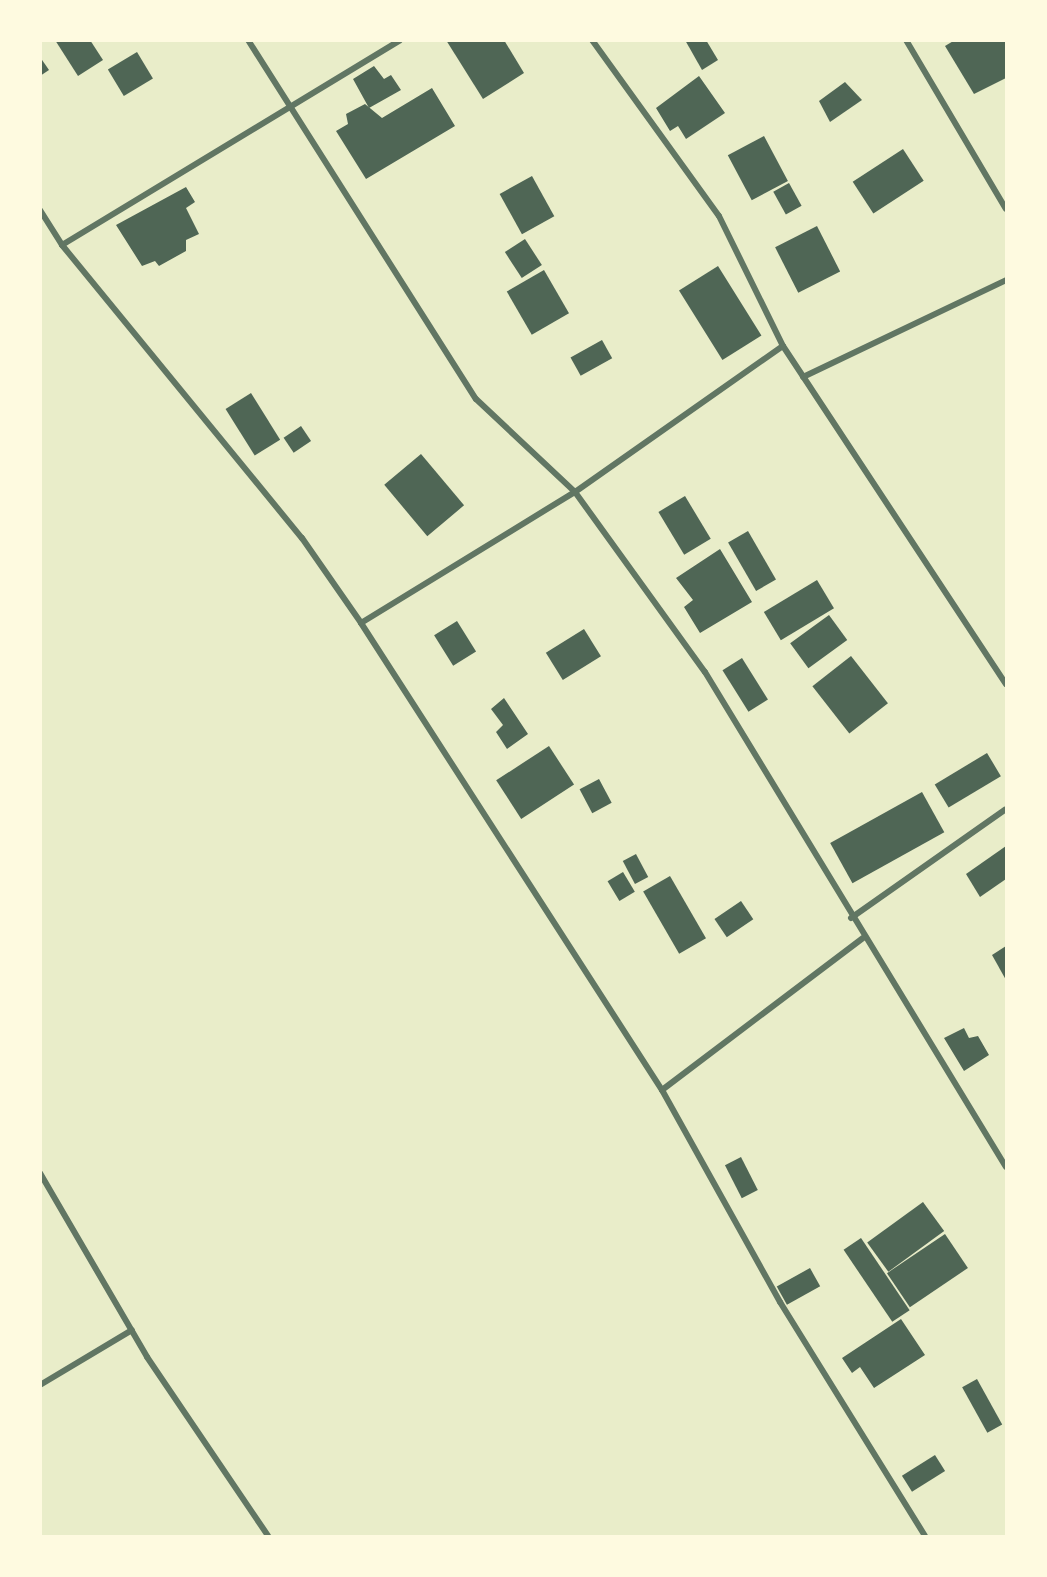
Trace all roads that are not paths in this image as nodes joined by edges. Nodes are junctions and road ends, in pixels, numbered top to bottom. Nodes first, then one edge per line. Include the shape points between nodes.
1 (248, 40) edge
2 (400, 40) edge
3 (592, 40) edge
4 (906, 40) edge
5 (292, 105) junction
6 (1006, 209) edge
7 (40, 210) edge
8 (63, 245) junction
9 (1006, 280) edge
10 (783, 346) junction
11 (803, 377) junction
12 (575, 492) junction
13 (361, 623) junction
14 (1006, 684) edge
15 (1006, 809) edge
16 (851, 918) junction
17 (863, 938) junction
18 (662, 1089) junction
19 (1006, 1167) edge
20 (40, 1173) edge
21 (132, 1330) junction
22 (40, 1385) edge
23 (267, 1536) edge
24 (925, 1536) edge

1 - 5 street
2 - 5 street
3 - 10 street via 718,216
4 - 6 street
5 - 8 street
5 - 12 street via 476,399
7 - 8 street
8 - 13 street via 302,537
9 - 11 street
10 - 11 street
10 - 12 street
11 - 14 street
12 - 13 street
12 - 16 street via 705,672
13 - 18 street
15 - 16 street
16 - 17 street
17 - 18 street
17 - 19 street
18 - 24 street via 780,1302
20 - 21 street
21 - 22 street
21 - 23 street

